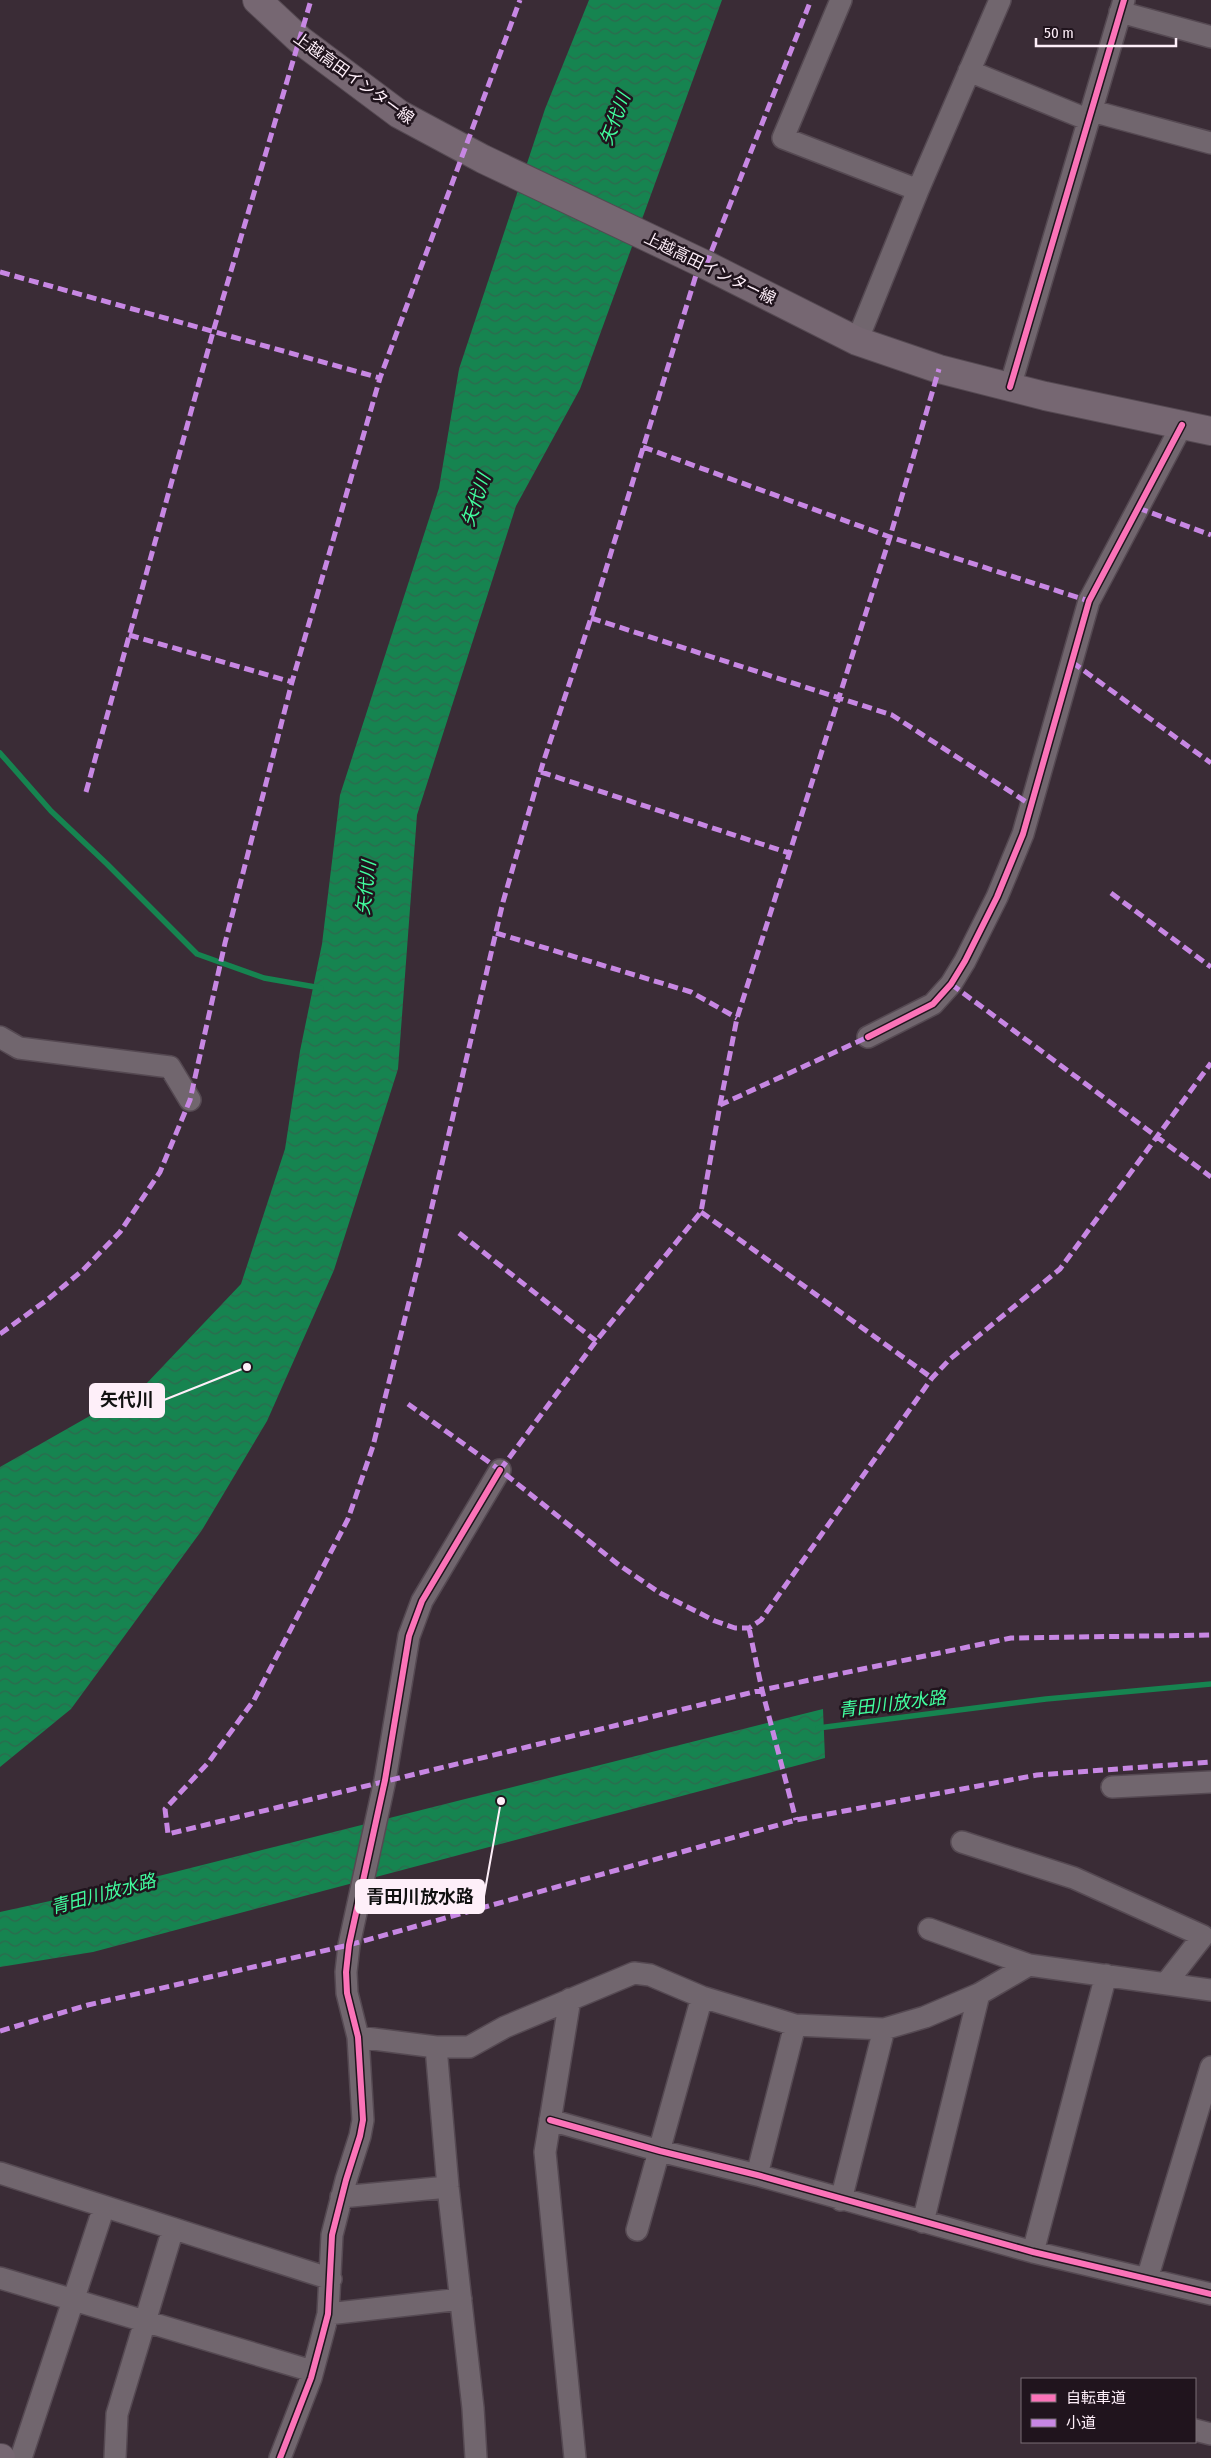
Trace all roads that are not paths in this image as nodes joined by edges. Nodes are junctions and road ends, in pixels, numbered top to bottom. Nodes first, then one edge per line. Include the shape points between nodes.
1 (257, 0) edge
2 (841, 0) edge
3 (1000, 0) edge
4 (1122, 6) edge
5 (1211, 37) edge
6 (969, 71) junction
7 (1090, 115) junction
8 (1211, 143) edge
9 (918, 190) junction
10 (857, 341) junction
11 (1010, 387) junction
12 (1182, 425) junction
13 (1211, 431) edge
14 (868, 1036) dead end
15 (0, 1037) edge
16 (190, 1100) dead end
17 (500, 1470) dead end
18 (1211, 1782) edge
19 (1112, 1787) dead end
20 (962, 1842) dead end
21 (928, 1929) dead end
22 (1029, 1965) junction
23 (1106, 1975) junction
24 (1167, 1982) junction
25 (1211, 1990) edge
26 (979, 1994) junction
27 (702, 1997) junction
28 (570, 1999) junction
29 (795, 2025) junction
30 (884, 2029) junction
31 (358, 2037) junction
32 (436, 2047) junction
33 (1211, 2067) edge
34 (550, 2120) junction
35 (660, 2151) junction
36 (0, 2173) edge
37 (757, 2175) junction
38 (448, 2187) junction
39 (341, 2198) junction
40 (841, 2200) junction
41 (104, 2207) junction
42 (923, 2222) junction
43 (173, 2229) junction
44 (638, 2230) dead end
45 (1033, 2252) junction
46 (0, 2278) edge
47 (331, 2279) junction
48 (1147, 2279) junction
49 (1211, 2294) edge
50 (460, 2299) junction
51 (72, 2301) junction
52 (328, 2314) junction
53 (144, 2322) junction
54 (312, 2371) junction
55 (1196, 2430) edge
56 (1211, 2434) edge
57 (21, 2458) edge
58 (115, 2458) edge
59 (280, 2458) edge
60 (476, 2458) edge
61 (575, 2458) edge

1 - 10 main road, 上越高田インター線 via 300,40 399,114 483,159
2 - 9 street via 784,138
3 - 6 street
4 - 5 street
4 - 7 street
6 - 7 street
6 - 9 street
7 - 8 street
7 - 11 street
9 - 10 street
10 - 11 main road, 上越高田インター線 via 939,369
11 - 12 main road, 上越高田インター線
12 - 13 main road, 上越高田インター線
12 - 14 street via 1089,601 1023,834 997,897 965,961 933,1004
15 - 16 street via 19,1048 170,1067
17 - 31 street via 422,1600 409,1636 385,1780 349,1945 347,1993
18 - 19 street
20 - 24 street via 1074,1878 1203,1936
21 - 22 street
22 - 23 street
22 - 26 street
23 - 24 street
23 - 45 street
24 - 25 street
26 - 30 street via 925,2017
26 - 42 street
27 - 28 street via 650,1975 634,1973
27 - 29 street
27 - 35 street
28 - 32 street via 468,2047
28 - 34 street
29 - 30 street
29 - 37 street
30 - 40 street
31 - 32 street
31 - 39 street via 363,2120
32 - 38 street
33 - 48 street
34 - 35 street
34 - 61 street via 545,2152
35 - 37 street
35 - 44 street
36 - 41 street
37 - 40 street
38 - 39 street
38 - 50 street
39 - 47 street via 332,2235
40 - 42 street
41 - 43 street
41 - 51 street
42 - 45 street
43 - 47 street
43 - 53 street
45 - 48 street
46 - 51 street
47 - 52 street
48 - 49 street
50 - 52 street
50 - 60 street
51 - 53 street
51 - 57 street
52 - 54 street
53 - 54 street
53 - 58 street via 117,2414
54 - 59 street
55 - 56 street

